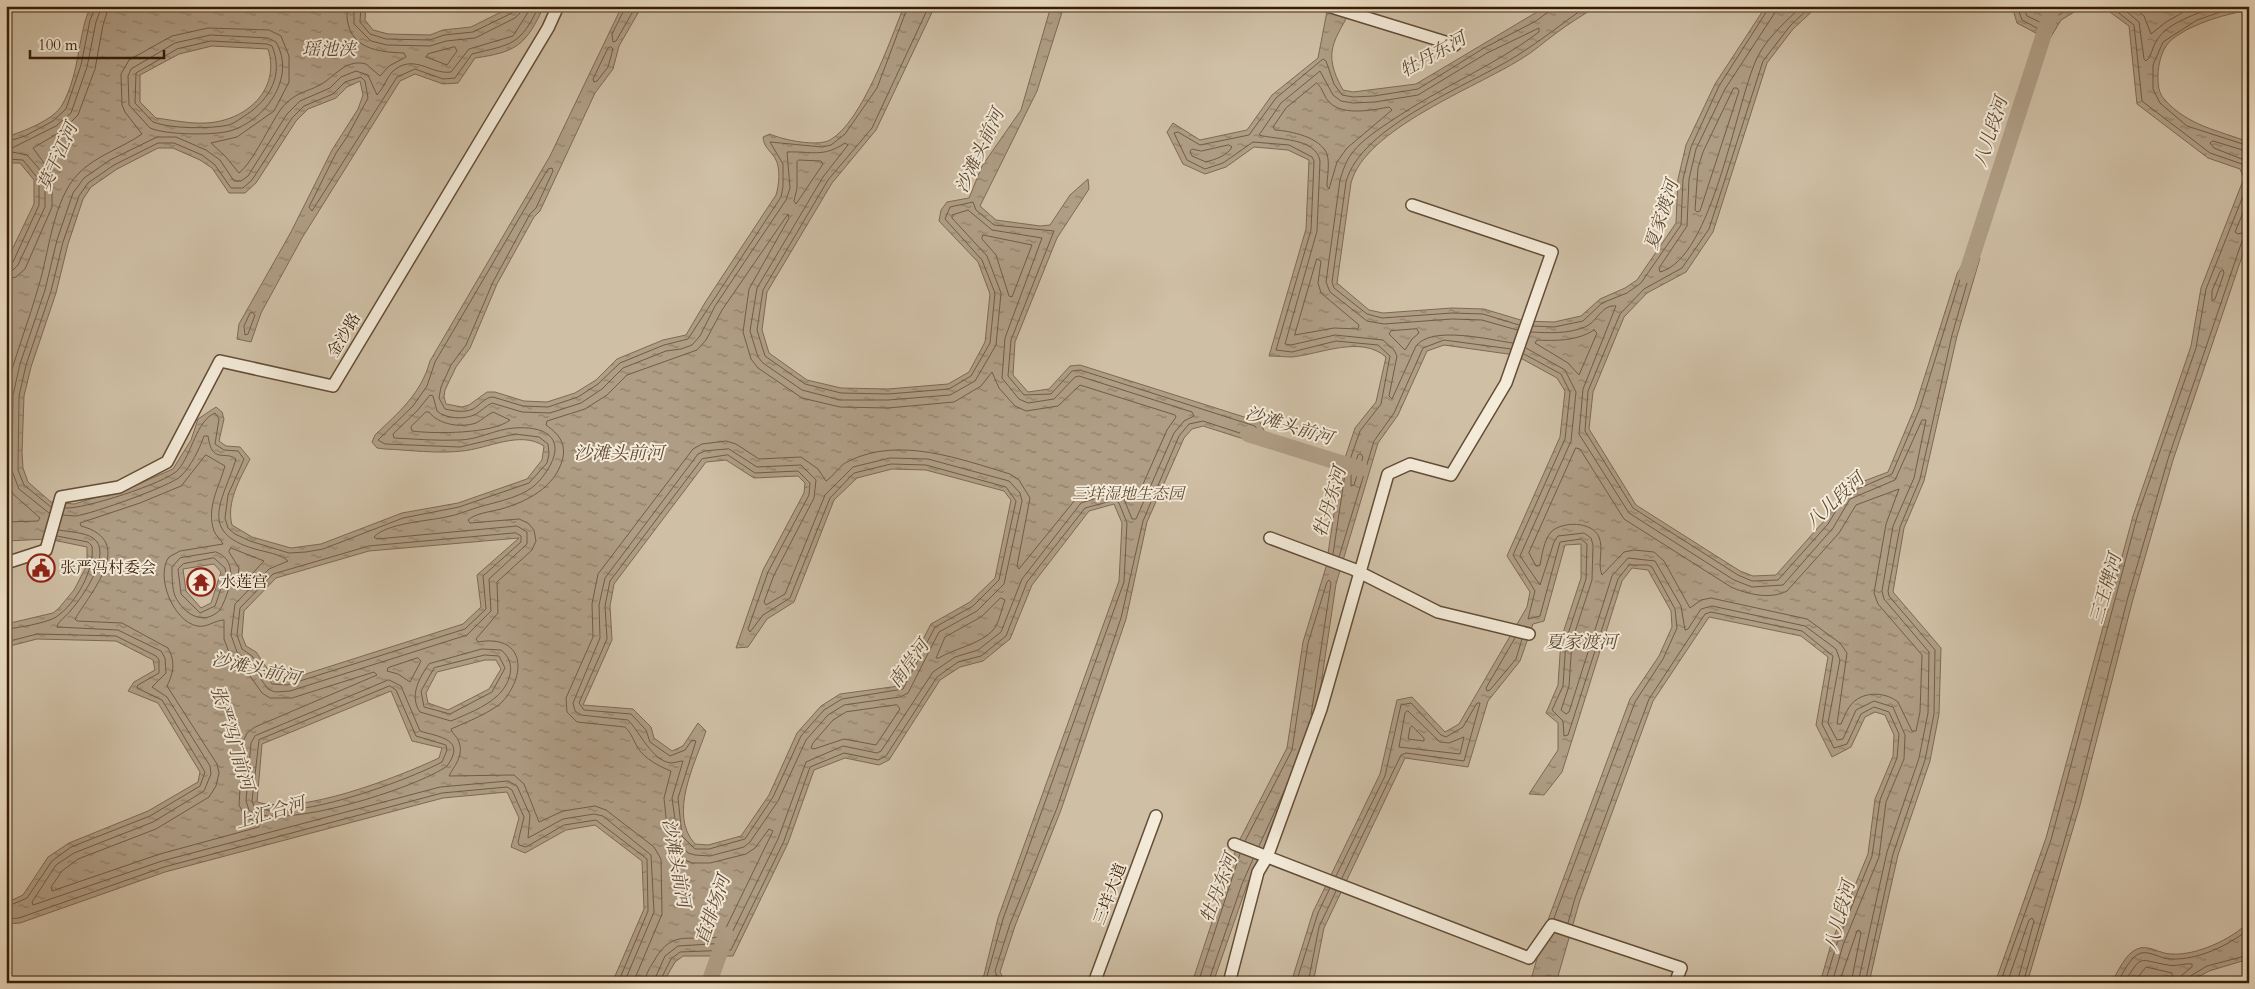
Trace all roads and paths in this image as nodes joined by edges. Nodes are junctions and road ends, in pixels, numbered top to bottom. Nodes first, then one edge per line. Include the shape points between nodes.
1 (558, 6) edge
2 (1328, 6) edge
3 (1455, 45) dead end
4 (1412, 205) dead end
5 (1270, 538) dead end
6 (6, 562) edge
7 (1357, 570) junction
8 (1529, 634) dead end
9 (1156, 816) dead end
10 (1234, 844) dead end
11 (1267, 857) junction
12 (1094, 983) edge
13 (1230, 983) edge
14 (1675, 983) edge

1 - 6 street, 金沙路 via 548,28 333,386 220,361 167,462 119,487 60,497 46,550
2 - 3 street
4 - 7 street via 1552,252 1506,383 1475,436 1451,475 1410,464 1388,474
5 - 7 street
7 - 8 street via 1438,612
7 - 11 street via 1321,709
9 - 12 street, 三垟大道
10 - 11 street
11 - 13 street via 1258,872
11 - 14 street via 1528,958 1552,924 1681,968

